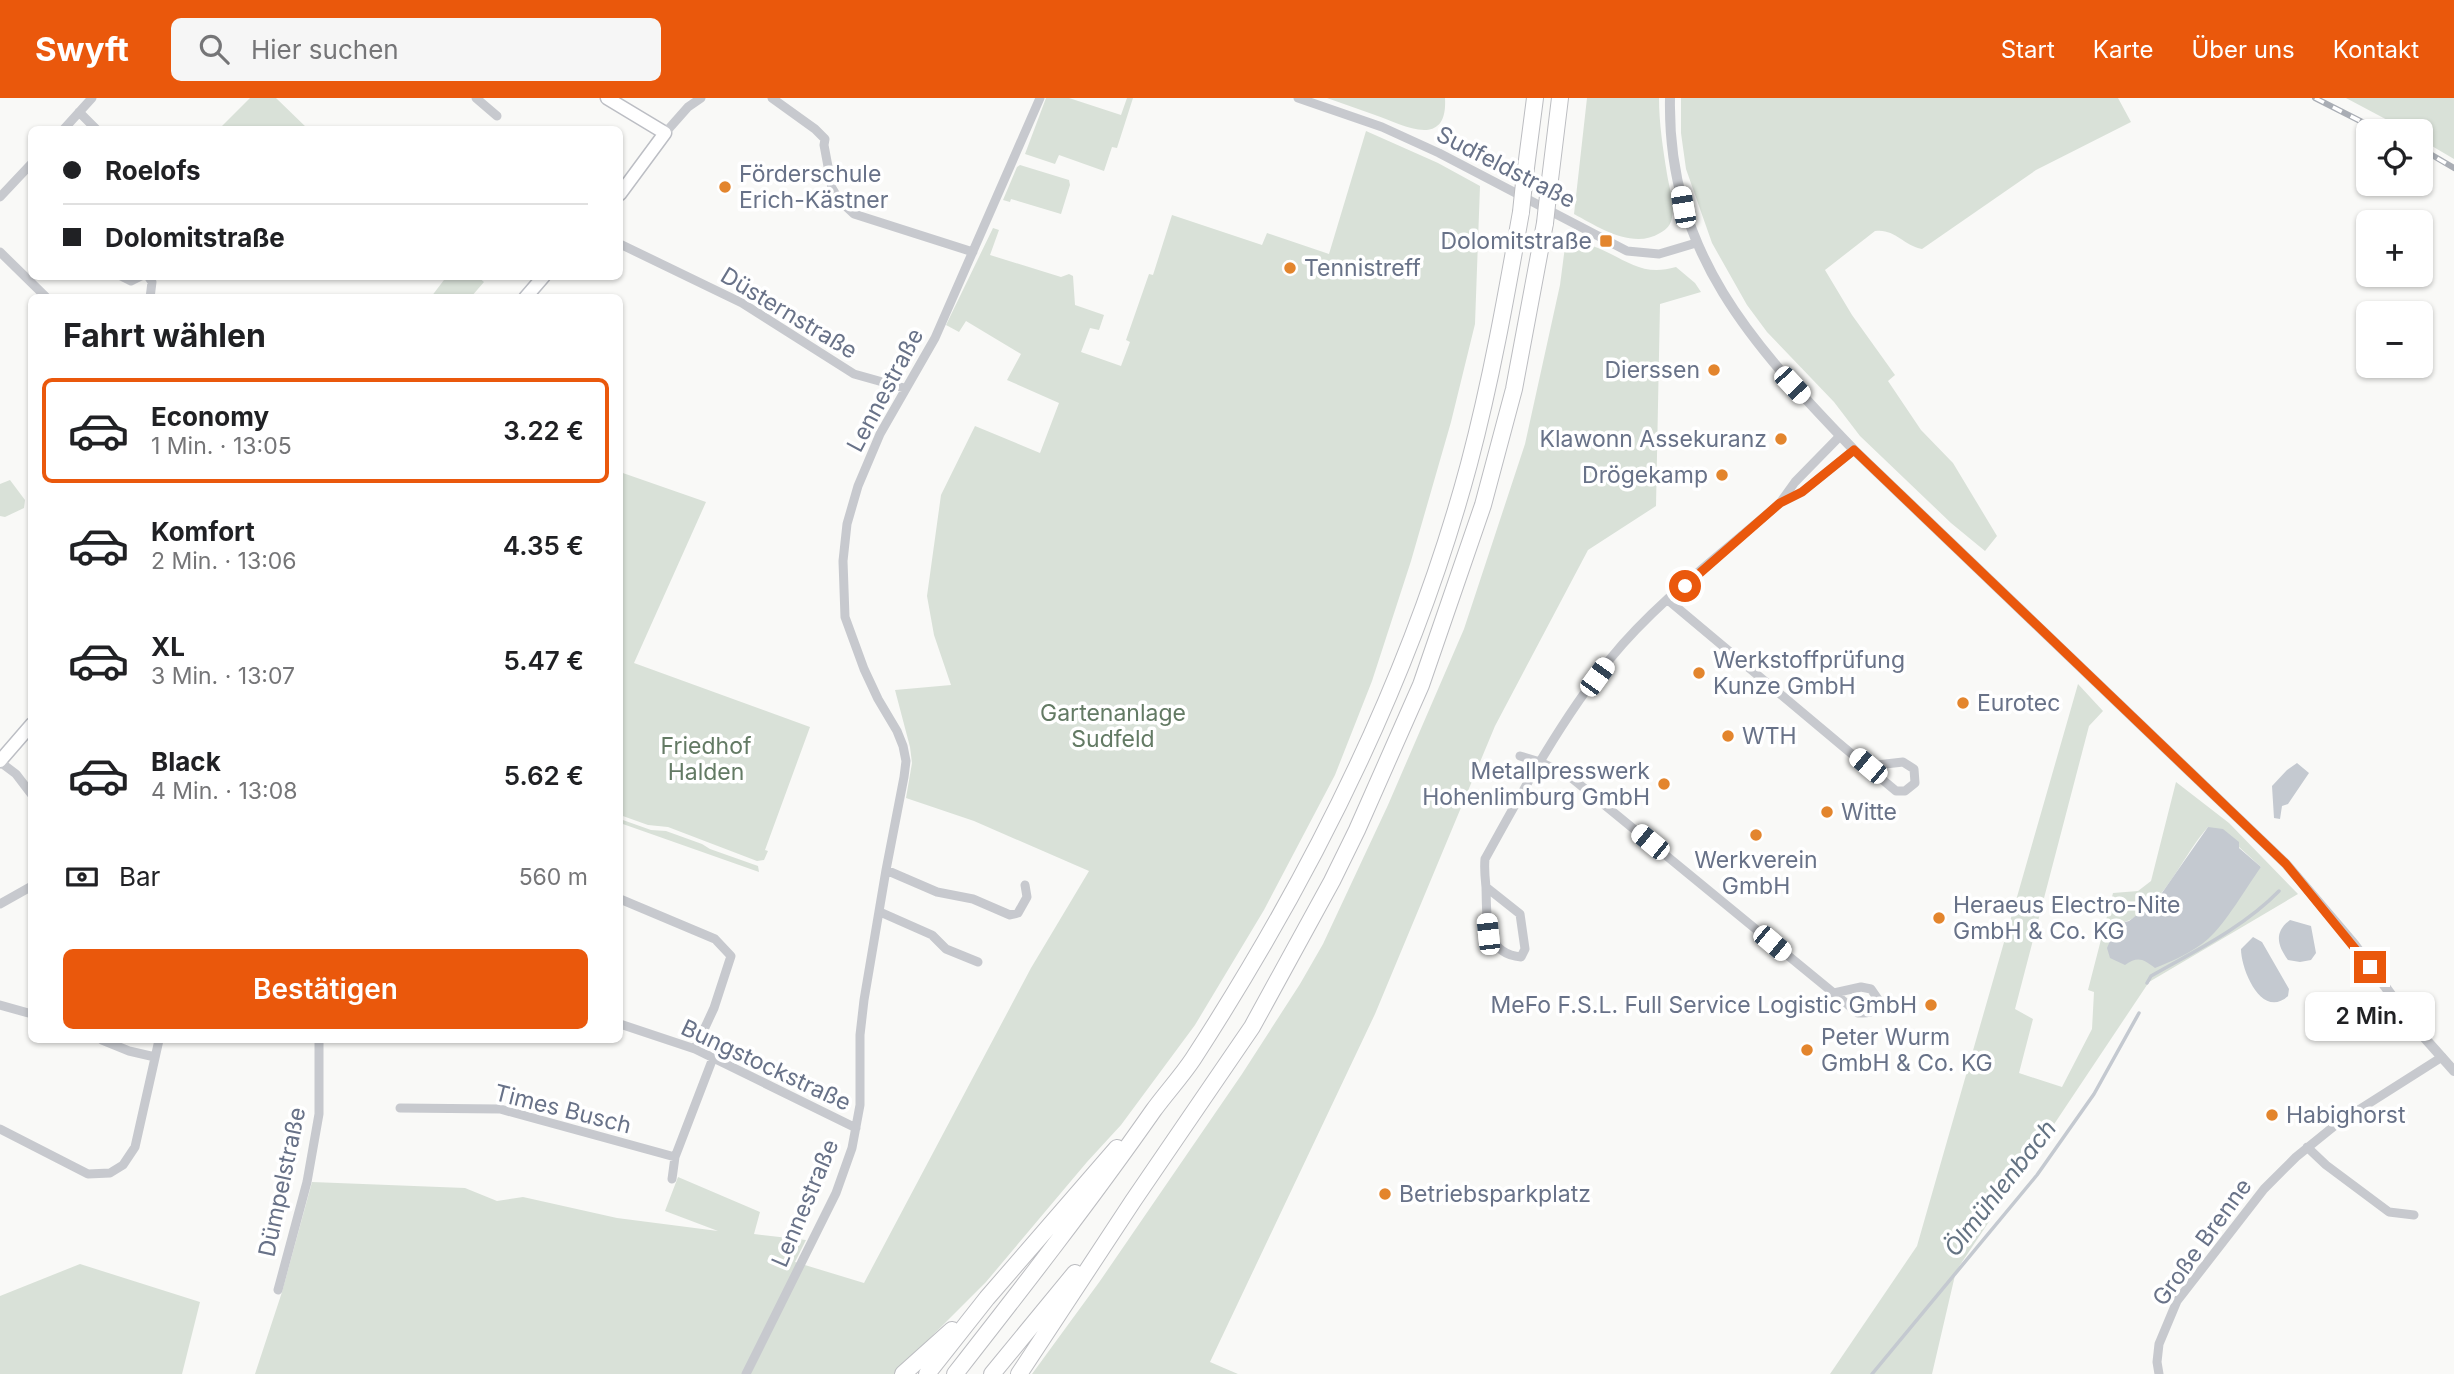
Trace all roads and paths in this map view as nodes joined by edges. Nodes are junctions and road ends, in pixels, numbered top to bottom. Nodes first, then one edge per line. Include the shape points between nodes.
1 (92, 98) edge
2 (476, 98) edge
3 (607, 98) edge
4 (701, 98) edge
5 (772, 98) edge
6 (1040, 98) edge
7 (1298, 98) edge
8 (1535, 98) edge
9 (1560, 98) edge
10 (1670, 98) edge
11 (79, 112) junction
12 (497, 116) dead end
13 (67, 126) edge
14 (93, 126) edge
15 (665, 133) junction
16 (28, 167) edge
17 (623, 190) edge
18 (0, 197) edge
19 (1696, 243) junction
20 (623, 245) edge
21 (0, 252) edge
22 (973, 252) junction
23 (28, 279) edge
24 (29, 280) edge
25 (540, 280) edge
26 (43, 294) edge
27 (528, 294) edge
28 (904, 388) junction
29 (1840, 436) junction
30 (1854, 450) junction
31 (1780, 503) junction
32 (1668, 600) junction
33 (28, 728) edge
34 (2, 756) edge
35 (1520, 756) dead end
36 (1540, 762) junction
37 (1868, 766) junction
38 (28, 790) edge
39 (886, 870) junction
40 (1025, 885) dead end
41 (1486, 887) junction
42 (28, 888) edge
43 (623, 900) edge
44 (0, 904) edge
45 (880, 912) junction
46 (978, 962) dead end
47 (1834, 993) junction
48 (0, 1005) edge
49 (28, 1013) edge
50 (623, 1025) edge
51 (110, 1043) edge
52 (158, 1043) edge
53 (319, 1043) edge
54 (695, 1049) junction
55 (155, 1057) junction
56 (2442, 1057) junction
57 (713, 1058) junction
58 (2454, 1071) edge
59 (1158, 1104) junction
60 (400, 1108) dead end
61 (856, 1128) junction
62 (0, 1129) edge
63 (2308, 1147) junction
64 (675, 1157) junction
65 (672, 1179) dead end
66 (1133, 1201) junction
67 (2414, 1214) dead end
68 (278, 1290) dead end
69 (987, 1298) junction
70 (746, 1374) edge
71 (903, 1374) edge
72 (927, 1374) edge
73 (955, 1374) edge
74 (992, 1374) edge
75 (1019, 1374) edge
76 (2159, 1374) edge

1 - 11 street
2 - 12 street
3 - 15 main road
4 - 15 street
5 - 22 street via 825,139 830,182 846,208 864,218
6 - 22 street, Lennestraße
7 - 19 street, Sudfeldstraße via 1382,127 1439,153 1627,251 1660,254
8 - 59 highway, bridge via 1495,359 1469,466 1419,619 1389,699 1308,868 1191,1062
9 - 66 highway, bridge via 1545,223 1504,428 1467,555 1421,685 1337,871 1252,1027
10 - 19 street via 1671,147 1683,207
11 - 13 street
11 - 14 street
15 - 17 main road
16 - 18 street
19 - 29 street via 1750,335
20 - 28 street, Düsternstraße via 742,303 853,374
21 - 23 street
22 - 28 street, Lennestraße via 928,352
24 - 26 street
25 - 27 main road
28 - 39 street, Lennestraße via 858,486 843,550 845,617 906,761
29 - 30 street
29 - 31 street
30 - 31 street via 1802,492
30 - 56 street via 2286,864
31 - 32 street
32 - 36 street via 1611,659
32 - 37 street
33 - 34 main road
34 - 38 street
35 - 36 street
36 - 41 street via 1485,859
36 - 47 street via 1568,775
37 - 37 street via 1896,791 1905,791 1914,783 1914,769 1903,762
39 - 40 street via 1010,915 1018,914 1027,897
39 - 45 street, Lennestraße
41 - 41 street via 1488,934 1496,946 1521,957 1525,950 1520,914
42 - 44 street
43 - 54 street via 715,939 731,957
45 - 46 street
45 - 61 street, Lennestraße via 860,1035
47 - 47 street via 1858,1013 1877,1010 1881,1002 1871,989 1861,987
48 - 49 street
50 - 54 street, Bungstockstraße
51 - 55 street
52 - 55 street
53 - 68 street, Dümpelstraße via 319,1114 307,1182
54 - 57 street, Bungstockstraße
55 - 62 street via 135,1147 123,1166 110,1173 88,1174
56 - 58 street
56 - 63 street, Große Brenne
57 - 61 street, Bungstockstraße
57 - 64 street
59 - 69 highway
59 - 73 highway
60 - 64 street, Times Busch via 500,1109
61 - 70 street, Lennestraße via 836,1193
63 - 67 street via 2389,1212
63 - 76 street, Große Brenne via 2264,1189 2177,1301 2159,1344
64 - 65 street
66 - 74 highway
66 - 75 highway
69 - 71 highway
69 - 72 highway

